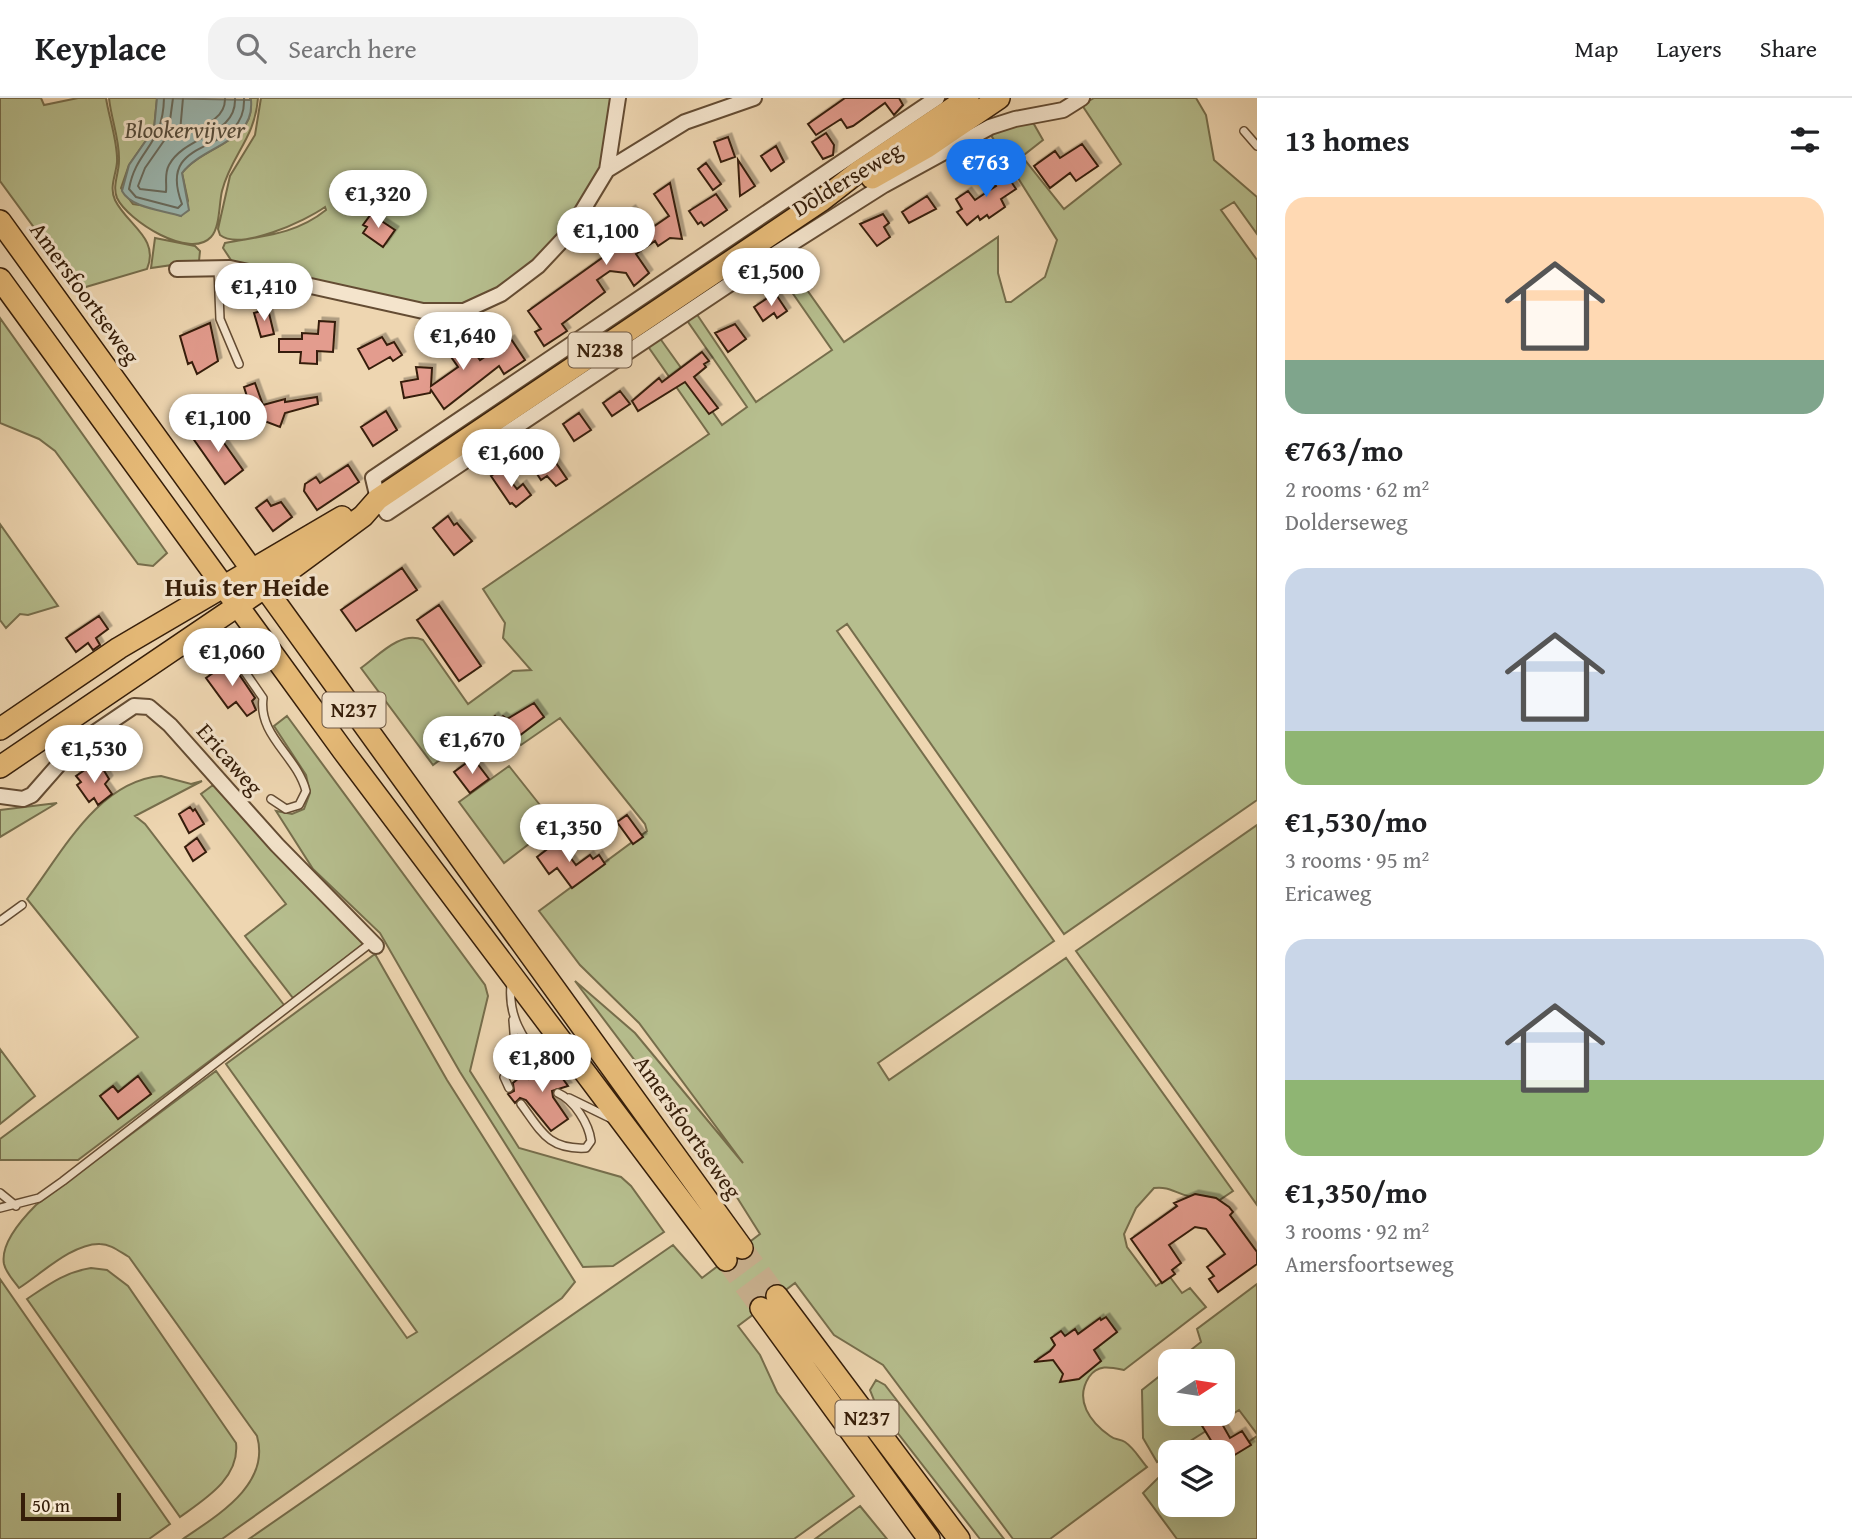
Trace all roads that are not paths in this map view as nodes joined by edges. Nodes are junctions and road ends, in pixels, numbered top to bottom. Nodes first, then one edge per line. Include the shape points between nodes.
1 (618, 98) edge
2 (754, 98) edge
3 (937, 98) edge
4 (968, 98) edge
5 (999, 98) edge
6 (1082, 98) edge
7 (1244, 131) dead end
8 (1257, 146) edge
9 (607, 170) junction
10 (822, 200) junction
11 (0, 221) edge
12 (218, 268) junction
13 (177, 269) dead end
14 (0, 279) edge
15 (239, 364) dead end
16 (378, 499) junction
17 (259, 578) junction
18 (223, 586) junction
19 (236, 605) junction
20 (227, 646) dead end
21 (0, 729) edge
22 (0, 767) edge
23 (0, 796) edge
24 (271, 799) dead end
25 (22, 905) dead end
26 (0, 921) edge
27 (374, 944) joint
28 (512, 974) junction
29 (513, 1019) junction
30 (541, 1062) dead end
31 (509, 1088) dead end
32 (521, 1104) dead end
33 (627, 1125) junction
34 (0, 1193) edge
35 (16, 1206) junction
36 (0, 1208) edge
37 (929, 1539) edge
38 (959, 1539) edge

1 - 9 street
2 - 9 street via 685,122
3 - 16 street, Dolderseweg via 373,478
4 - 10 main road, Dolderseweg / N238
5 - 10 main road, Dolderseweg / N238 via 927,147
6 - 16 street, Dolderseweg via 1063,110 990,127 884,185 387,513
7 - 8 lane
9 - 12 street via 569,233 538,266 501,295 464,312 423,311
10 - 16 main road, Dolderseweg / N238
11 - 17 main road, Amersfoortseweg / N237
12 - 13 street
12 - 15 lane via 220,319
14 - 18 main road, Amersfoortseweg / N237
16 - 17 main road, Dolderseweg / N238 via 363,516
17 - 18 main road, N238
17 - 19 main road, N238
17 - 33 main road, Amersfoortseweg / N237 via 734,1254
18 - 19 main road, Amersfoortseweg / N237
18 - 21 main road, N238 via 119,648
19 - 22 main road, N238
19 - 28 main road, Amersfoortseweg / N237
20 - 24 lane via 263,698 261,713 266,726 302,776 306,791 299,805 286,809
23 - 27 street, Ericaweg via 23,799 32,795 75,746 134,706 149,707
25 - 26 lane
27 - 35 lane via 63,1181 39,1198
28 - 29 lane
28 - 33 main road, Amersfoortseweg / N237
29 - 30 lane
29 - 31 lane via 523,1071 510,1067 504,1077
32 - 33 lane, Amersfoortseweg via 558,1146 586,1148 592,1141 562,1094
34 - 35 lane
35 - 36 lane
37 - 38 main road, N237 via 769,1302

